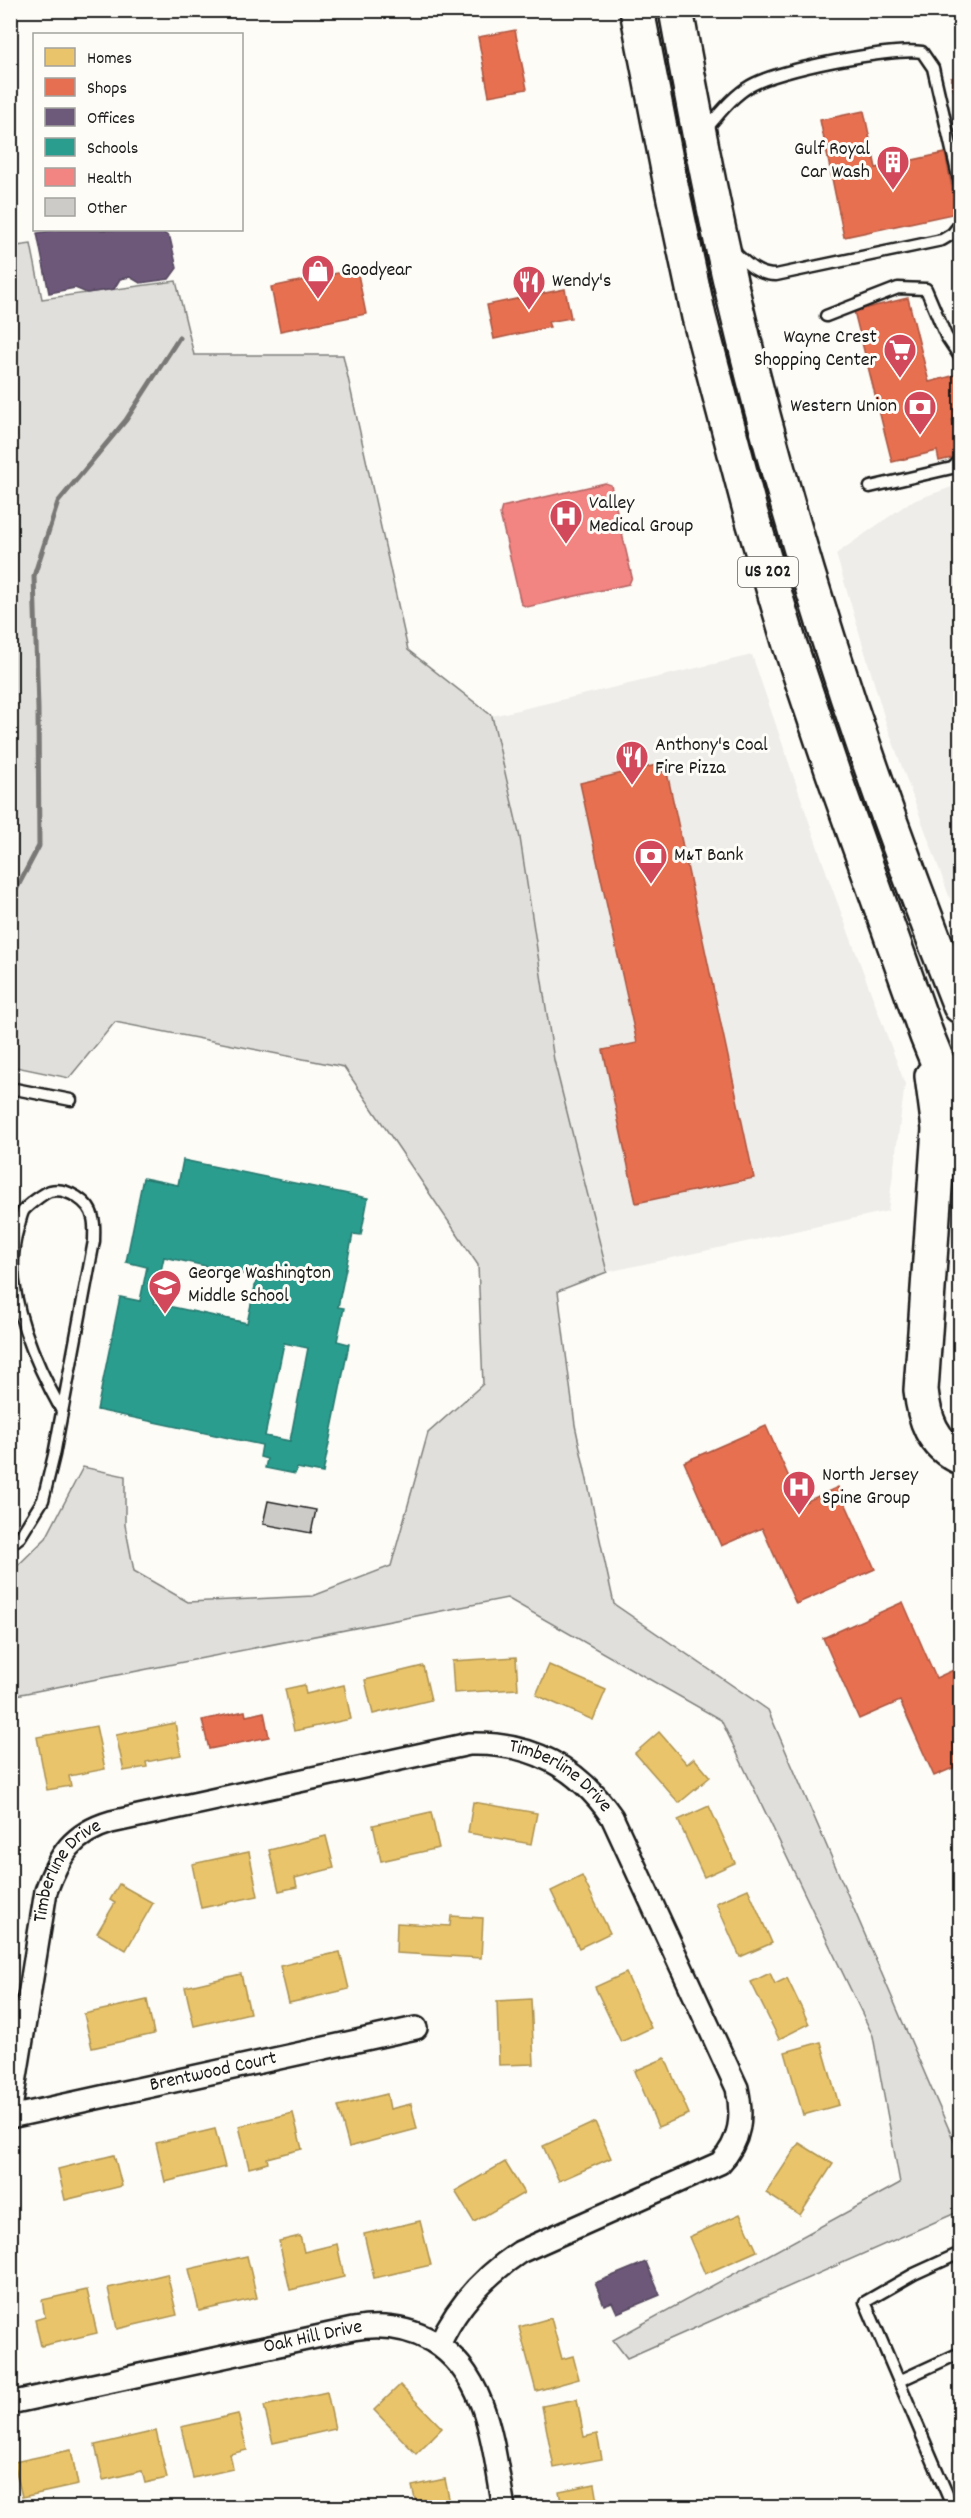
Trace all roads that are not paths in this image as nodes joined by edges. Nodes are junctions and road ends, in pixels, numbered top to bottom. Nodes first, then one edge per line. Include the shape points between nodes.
1 (637, 10) edge
2 (676, 10) edge
3 (699, 136) junction
4 (960, 185) edge
5 (960, 224) edge
6 (721, 240) junction
7 (826, 316) dead end
8 (960, 357) edge
9 (960, 461) edge
10 (870, 488) dead end
11 (960, 1006) edge
12 (927, 1036) junction
13 (10, 1088) edge
14 (71, 1100) dead end
15 (960, 1117) edge
16 (62, 1411) junction
17 (960, 1457) edge
18 (10, 1545) edge
19 (416, 2028) dead end
20 (10, 2115) edge
21 (960, 2253) edge
22 (439, 2345) junction
23 (960, 2354) edge
24 (899, 2381) junction
25 (10, 2403) edge
26 (504, 2508) edge
27 (953, 2508) edge

1 - 12 highway, US 202 via 699,317 748,506 811,709
2 - 3 highway, US 202
3 - 4 lane via 736,96 767,77 899,51 922,52 933,68
3 - 6 highway, US 202
5 - 6 lane via 942,240 776,275 752,269
6 - 11 highway, US 202 via 755,383 831,647 892,828
7 - 8 lane via 898,288 926,289 946,336
9 - 10 lane via 952,468
12 - 15 highway, US 202
12 - 17 highway via 939,1129 921,1390 927,1422 942,1445
13 - 14 lane
16 - 16 lane via 94,1241 93,1217 82,1200 66,1192 50,1191 24,1211 14,1239 12,1273 20,1316 42,1375
16 - 18 lane via 43,1500 20,1537
19 - 20 street, Brentwood Court
20 - 22 street, Timberline Drive via 46,1891 64,1852 94,1827 469,1744 522,1748 563,1767 586,1786 612,1817 737,2088 740,2124 735,2141 720,2163 520,2252 497,2267 458,2309
21 - 24 lane via 865,2302
22 - 25 street, Oak Hill Drive via 408,2331 368,2326
22 - 26 street, Oak Hill Drive via 459,2361 481,2399
23 - 24 lane
24 - 27 lane

